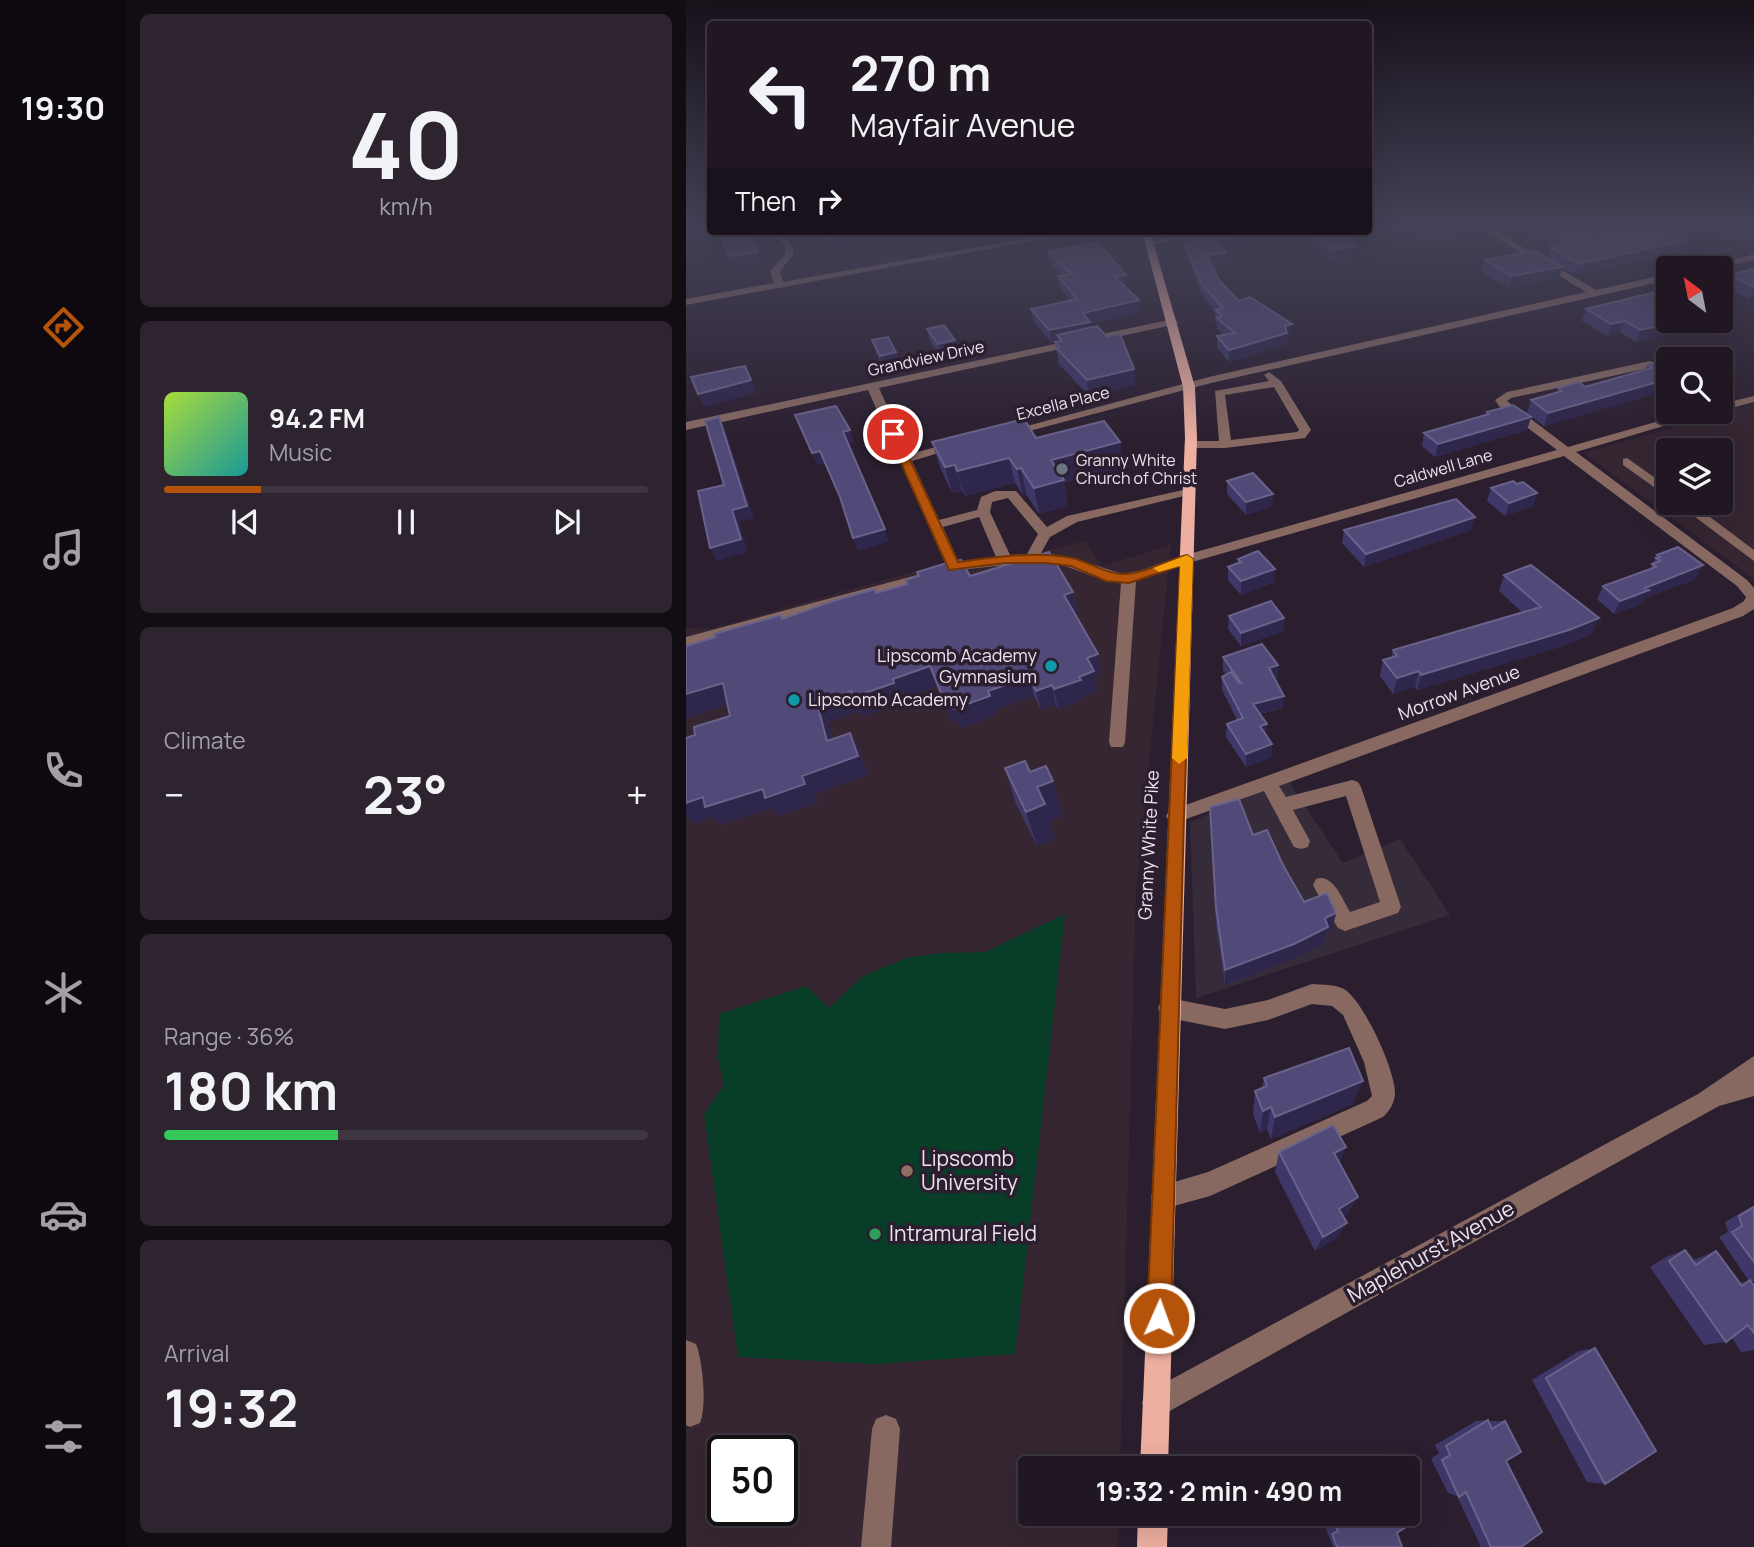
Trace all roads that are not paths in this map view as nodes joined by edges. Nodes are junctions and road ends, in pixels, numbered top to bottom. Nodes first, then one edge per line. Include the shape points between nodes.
1 (707, 298) edge
2 (1167, 298) edge
3 (1571, 298) edge
4 (686, 302) edge
5 (1174, 322) junction
6 (1656, 367) edge
7 (1262, 368) junction
8 (1277, 383) junction
9 (872, 386) junction
10 (1189, 387) junction
11 (1754, 398) edge
12 (1733, 404) edge
13 (1662, 424) edge
14 (686, 426) edge
15 (998, 435) edge
16 (971, 442) edge
17 (1225, 444) junction
18 (1190, 445) junction
19 (1567, 451) junction
20 (904, 458) junction
21 (1628, 463) dead end
22 (1654, 482) joint
23 (1187, 491) junction
24 (1623, 492) junction
25 (983, 512) junction
26 (1698, 515) edge
27 (935, 525) junction
28 (1045, 534) junction
29 (1754, 557) edge
30 (1032, 558) junction
31 (1005, 559) junction
32 (1187, 559) junction
33 (954, 567) junction
34 (1129, 578) junction
35 (1753, 603) edge
36 (686, 642) edge
37 (1117, 742) dead end
38 (1268, 783) junction
39 (1281, 806) junction
40 (1175, 816) junction
41 (1300, 841) dead end
42 (1323, 885) dead end
43 (1169, 1007) junction
44 (1754, 1067) edge
45 (1754, 1085) edge
46 (1706, 1102) junction
47 (1163, 1197) junction
48 (686, 1354) edge
49 (1156, 1403) junction
50 (690, 1413) dead end
51 (886, 1429) dead end
52 (1154, 1456) edge
53 (1153, 1526) edge
54 (876, 1547) edge
55 (1152, 1547) edge

1 - 4 street
2 - 5 main road, Granny White Pike
3 - 7 street
5 - 9 street, Grandview Drive
5 - 10 main road, Granny White Pike
6 - 19 street via 1650,364 1507,394 1503,404
7 - 8 street
7 - 10 street
8 - 17 street via 1219,393
8 - 17 street via 1305,430 1301,435
9 - 14 street, Grandview Drive
9 - 20 street
10 - 15 street, Excella Place
10 - 18 main road, Granny White Pike
11 - 12 street
13 - 19 street, Caldwell Lane
16 - 20 street
17 - 18 street
18 - 23 main road, Granny White Pike
19 - 24 street
19 - 32 street, Caldwell Lane
20 - 27 street
21 - 22 street
22 - 24 street
23 - 28 street via 1072,519
23 - 32 main road, Granny White Pike
24 - 35 street via 1741,583
25 - 27 street
25 - 28 street via 986,500 1011,494
25 - 31 street
26 - 29 street
27 - 33 street
28 - 30 street
30 - 31 street
30 - 34 street via 1073,562 1106,577
31 - 33 street
32 - 34 street, Caldwell Lane
32 - 40 main road, Granny White Pike
33 - 36 street
34 - 37 street
35 - 38 street, Morrow Avenue
38 - 39 street
38 - 40 street, Morrow Avenue
39 - 41 street
39 - 42 street via 1352,787 1391,907 1345,922
40 - 43 main road, Granny White Pike
43 - 47 main road, Granny White Pike
43 - 47 street via 1225,1019 1268,1010 1312,993 1337,996 1351,1008 1384,1091 1375,1109 1210,1184
44 - 46 street, Maplehurst Avenue
45 - 46 street, Maplehurst Avenue
46 - 49 street, Maplehurst Avenue
47 - 49 main road, Granny White Pike
48 - 50 street
49 - 52 main road, Granny White Pike
51 - 54 street
53 - 55 main road

